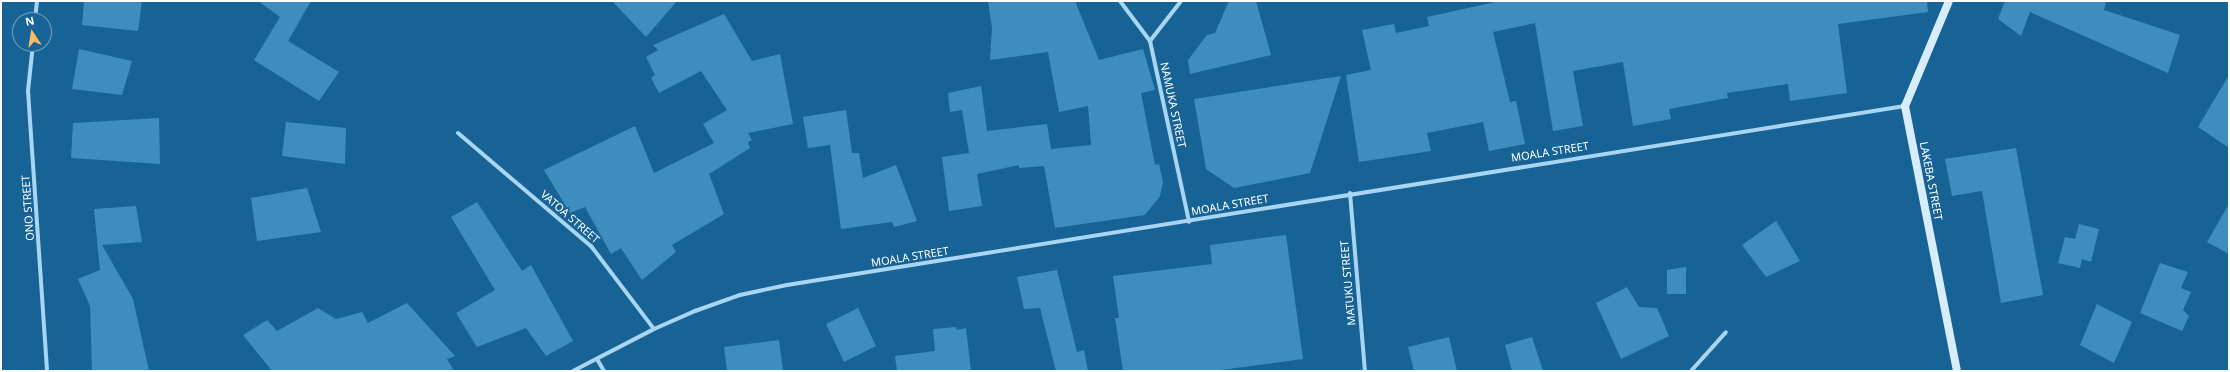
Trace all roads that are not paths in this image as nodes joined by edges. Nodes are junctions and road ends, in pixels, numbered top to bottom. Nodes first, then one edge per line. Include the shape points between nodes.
1 (37, 1) edge
2 (1120, 1) edge
3 (1181, 1) edge
4 (1949, 1) edge
5 (36, 12) edge
6 (1150, 41) junction
7 (31, 52) edge
8 (1905, 106) junction
9 (458, 133) dead end
10 (1350, 193) junction
11 (1189, 222) junction
12 (654, 329) junction
13 (1726, 332) dead end
14 (597, 359) junction
15 (47, 371) edge
16 (572, 371) edge
17 (604, 371) edge
18 (1365, 371) edge
19 (1691, 371) edge
20 (1957, 371) edge

1 - 5 street
2 - 6 street, NAMUKA STREET
3 - 6 street
4 - 8 main road
6 - 11 street, NAMUKA STREET
7 - 15 street, ONO STREET via 28,91
8 - 10 street, MOALA STREET
8 - 20 main road, LAKEBA STREET
9 - 12 street, VATOA STREET via 591,246
10 - 11 street, MOALA STREET
10 - 18 street, MATUKU STREET
11 - 12 street, MOALA STREET via 787,285 740,295
12 - 14 street, MOALA STREET
13 - 19 street
14 - 16 street, MOALA STREET
14 - 17 street

